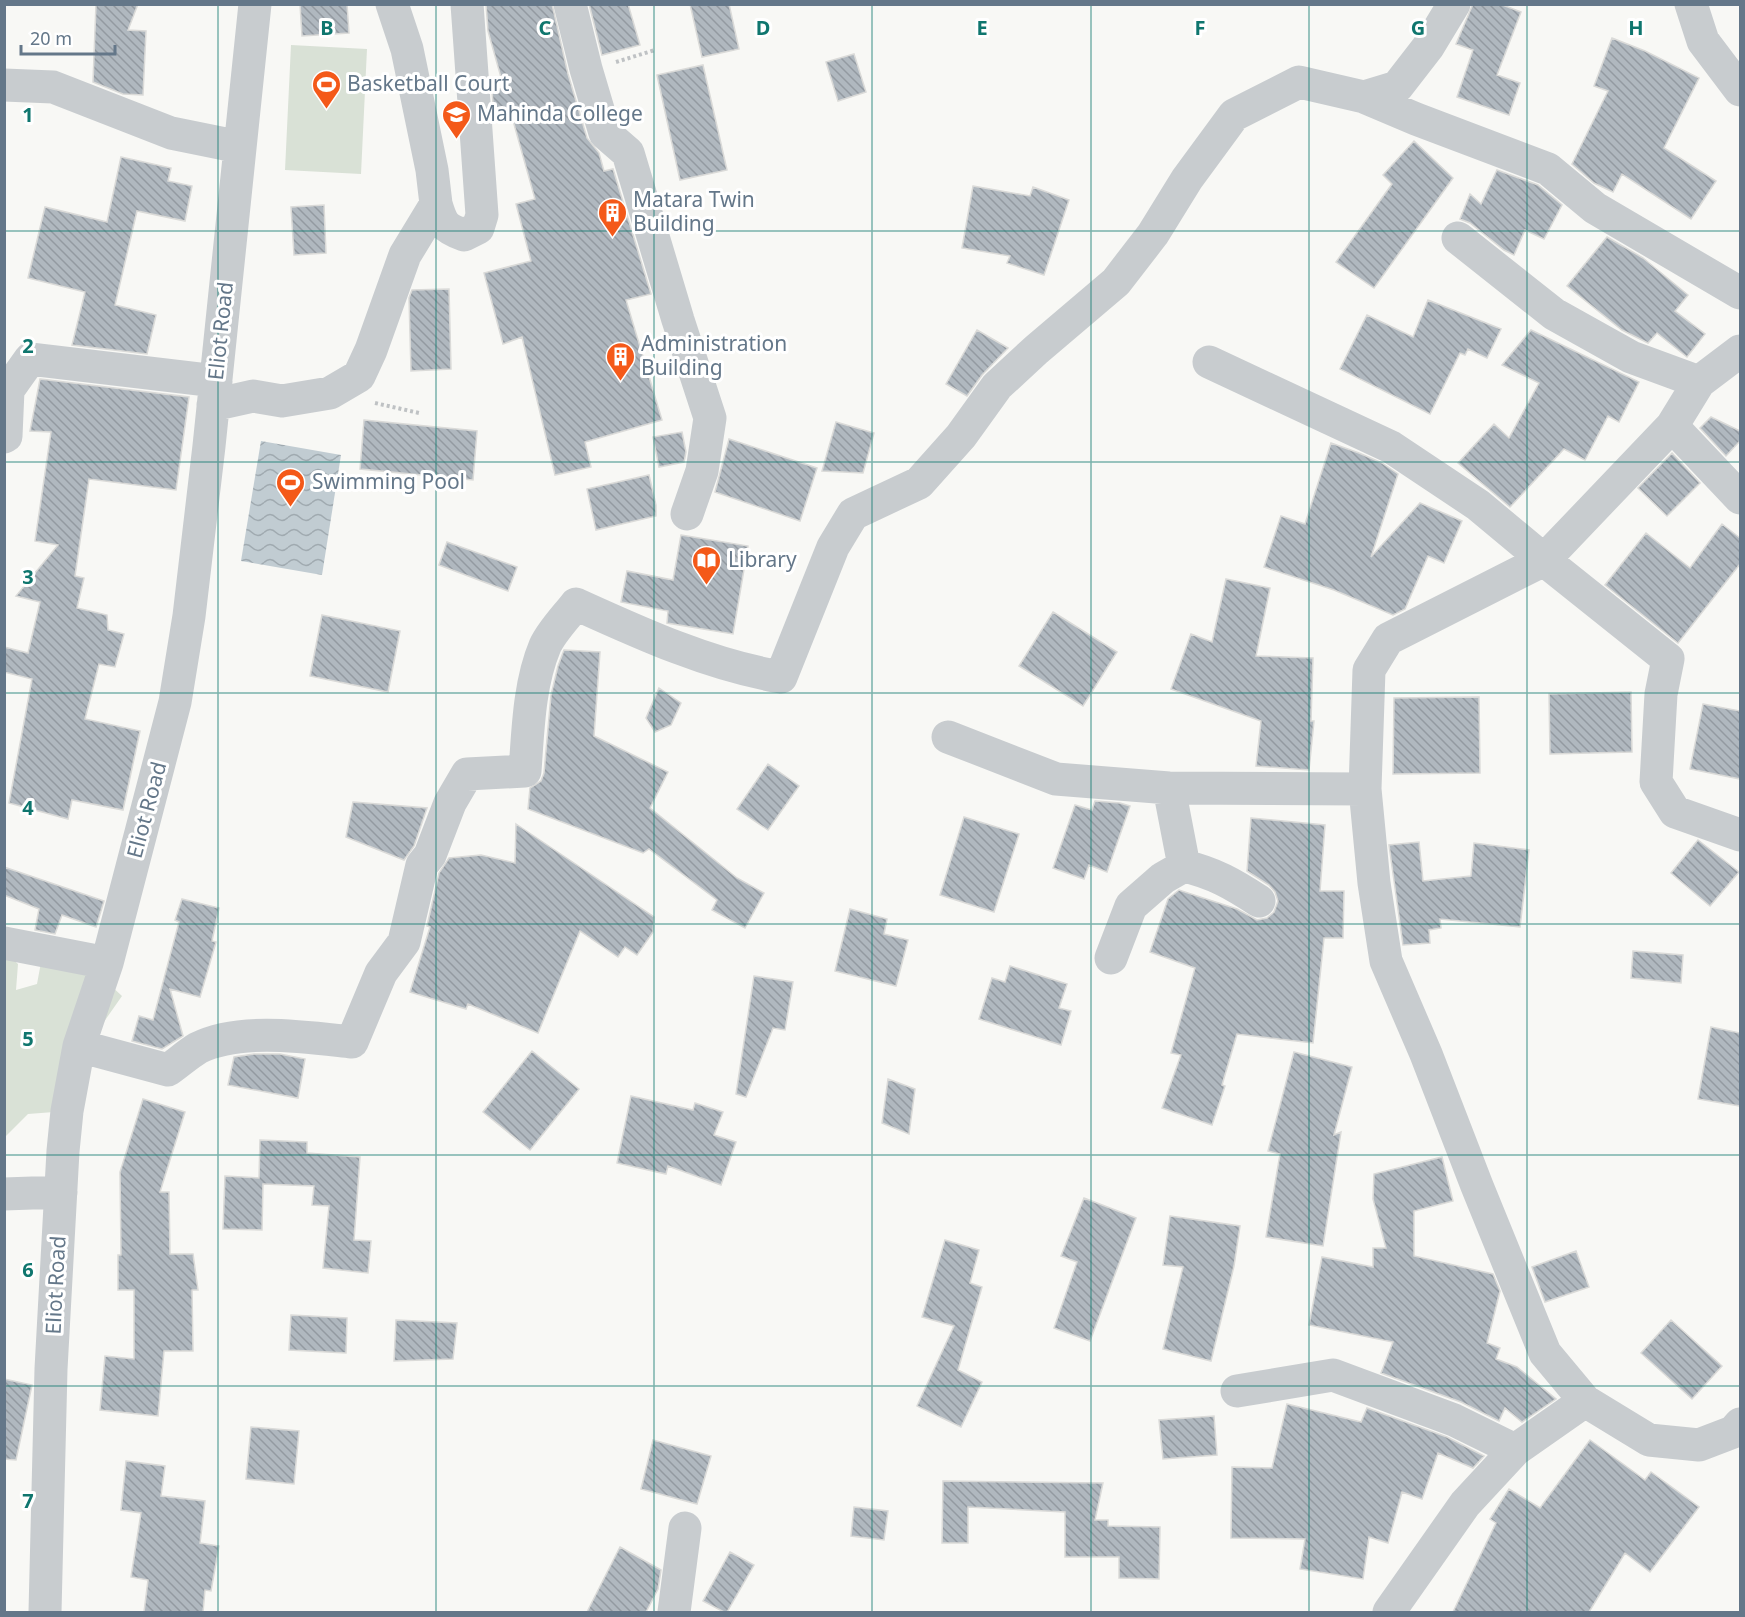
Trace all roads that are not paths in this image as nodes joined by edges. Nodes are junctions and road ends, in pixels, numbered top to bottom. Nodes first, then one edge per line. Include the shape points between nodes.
1 (255, 4) edge
2 (392, 4) edge
3 (467, 4) edge
4 (570, 4) edge
5 (1454, 4) edge
6 (1691, 4) edge
7 (4, 85) edge
8 (1740, 90) edge
9 (1364, 97) junction
10 (240, 147) junction
11 (436, 204) junction
12 (1458, 238) dead end
13 (1740, 293) edge
14 (1740, 351) edge
15 (1209, 362) dead end
16 (1699, 382) junction
17 (214, 393) junction
18 (1672, 426) junction
19 (4, 437) edge
20 (1740, 498) edge
21 (687, 514) dead end
22 (1544, 560) junction
23 (948, 737) dead end
24 (1169, 788) junction
25 (1365, 789) junction
26 (1740, 836) edge
27 (1184, 866) junction
28 (1259, 902) dead end
29 (4, 943) edge
30 (1111, 958) dead end
31 (107, 963) junction
32 (79, 1046) junction
33 (61, 1192) junction
34 (4, 1194) edge
35 (1237, 1391) dead end
36 (1584, 1401) junction
37 (1740, 1424) edge
38 (1515, 1450) junction
39 (685, 1528) dead end
40 (45, 1612) edge
41 (674, 1612) edge
42 (1389, 1612) edge

1 - 10 street, Eliot Road
2 - 11 street via 407,50
3 - 11 street via 482,215 478,228 464,235 451,230 441,222
4 - 21 street via 605,133 628,153 710,418 702,471
5 - 9 street via 1397,87
6 - 8 street via 1703,41
7 - 10 street via 53,87 171,133
9 - 13 street via 1548,169 1595,208
9 - 32 street via 1299,82 1234,115 1116,282 997,386 962,436 919,483 853,514 833,547 782,677 753,673 651,638 576,604 546,643 538,665 525,771 467,774 450,803 430,855 422,864 404,942 381,973 352,1042 312,1037 229,1038 198,1048 168,1070
10 - 17 street, Eliot Road
11 - 17 street via 405,255 359,376 330,393 282,401
12 - 16 street via 1554,314 1631,357
14 - 16 street
15 - 22 street via 1391,447 1478,505
16 - 18 street
17 - 19 street via 30,359 8,390
17 - 31 street, Eliot Road via 189,616 175,702
18 - 20 street
18 - 22 street
22 - 25 street via 1389,639 1368,670
22 - 26 street via 1668,659 1661,694 1656,782 1675,812
23 - 24 street via 1056,779
24 - 25 street
24 - 27 street
25 - 36 street via 1386,961 1545,1353
27 - 28 street via 1210,872
27 - 30 street via 1163,878 1131,906
29 - 31 street
31 - 32 street, Eliot Road
32 - 33 street, Eliot Road via 67,1111
33 - 34 street
33 - 40 street, Eliot Road via 51,1369
35 - 38 street via 1333,1375 1454,1420
36 - 37 street via 1649,1440 1699,1445 1733,1432
36 - 38 street
38 - 42 street via 1465,1504
39 - 41 street

